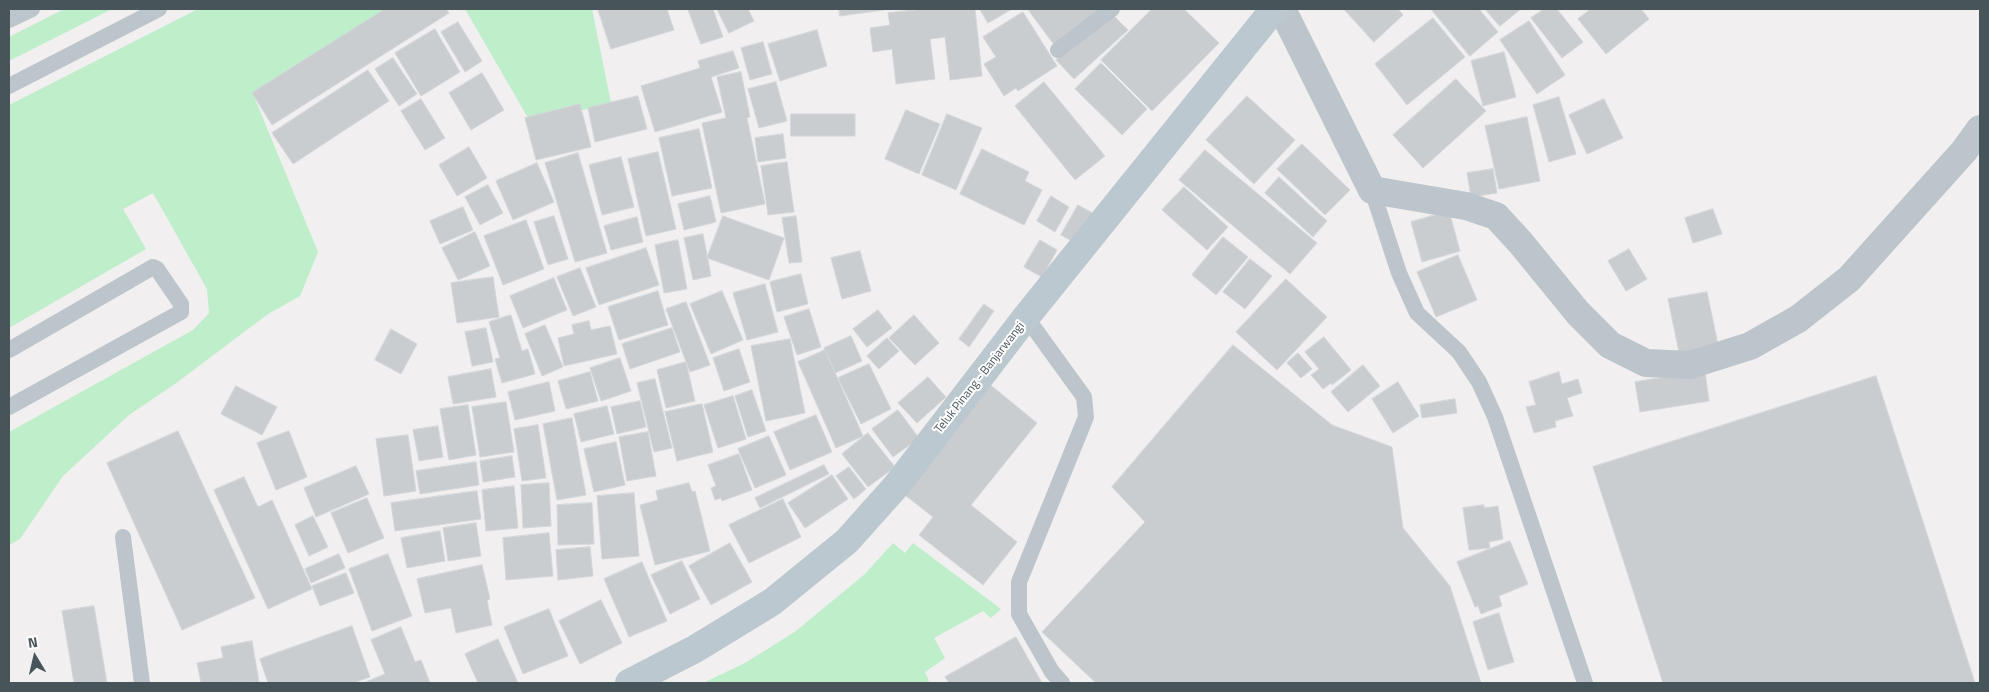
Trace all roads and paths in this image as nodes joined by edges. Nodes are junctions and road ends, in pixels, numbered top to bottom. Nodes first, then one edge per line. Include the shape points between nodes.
1 (32, 9) edge
2 (158, 9) edge
3 (1112, 9) edge
4 (1274, 9) edge
5 (1282, 9) edge
6 (9, 20) edge
7 (1058, 50) dead end
8 (9, 86) edge
9 (1980, 129) edge
10 (1372, 190) junction
11 (1026, 317) junction
12 (9, 350) edge
13 (9, 407) edge
14 (123, 537) dead end
15 (142, 683) edge
16 (629, 683) edge
17 (1062, 683) edge
18 (1585, 683) edge

1 - 6 lane
2 - 8 lane
3 - 7 lane
4 - 11 main road, Teluk Pinang - Banjarwangi
5 - 10 street
9 - 10 street via 1964,151 1849,278 1798,319 1750,346 1690,365 1646,363 1610,345 1578,313 1496,216 1466,206
10 - 18 lane via 1399,273 1417,313 1459,352 1479,382 1495,417
11 - 16 main road, Teluk Pinang - Banjarwangi via 897,485 847,541 772,602
11 - 17 lane via 1084,397 1086,417 1019,582 1019,614 1052,672
12 - 13 lane via 153,267 181,304 181,312
14 - 15 lane

